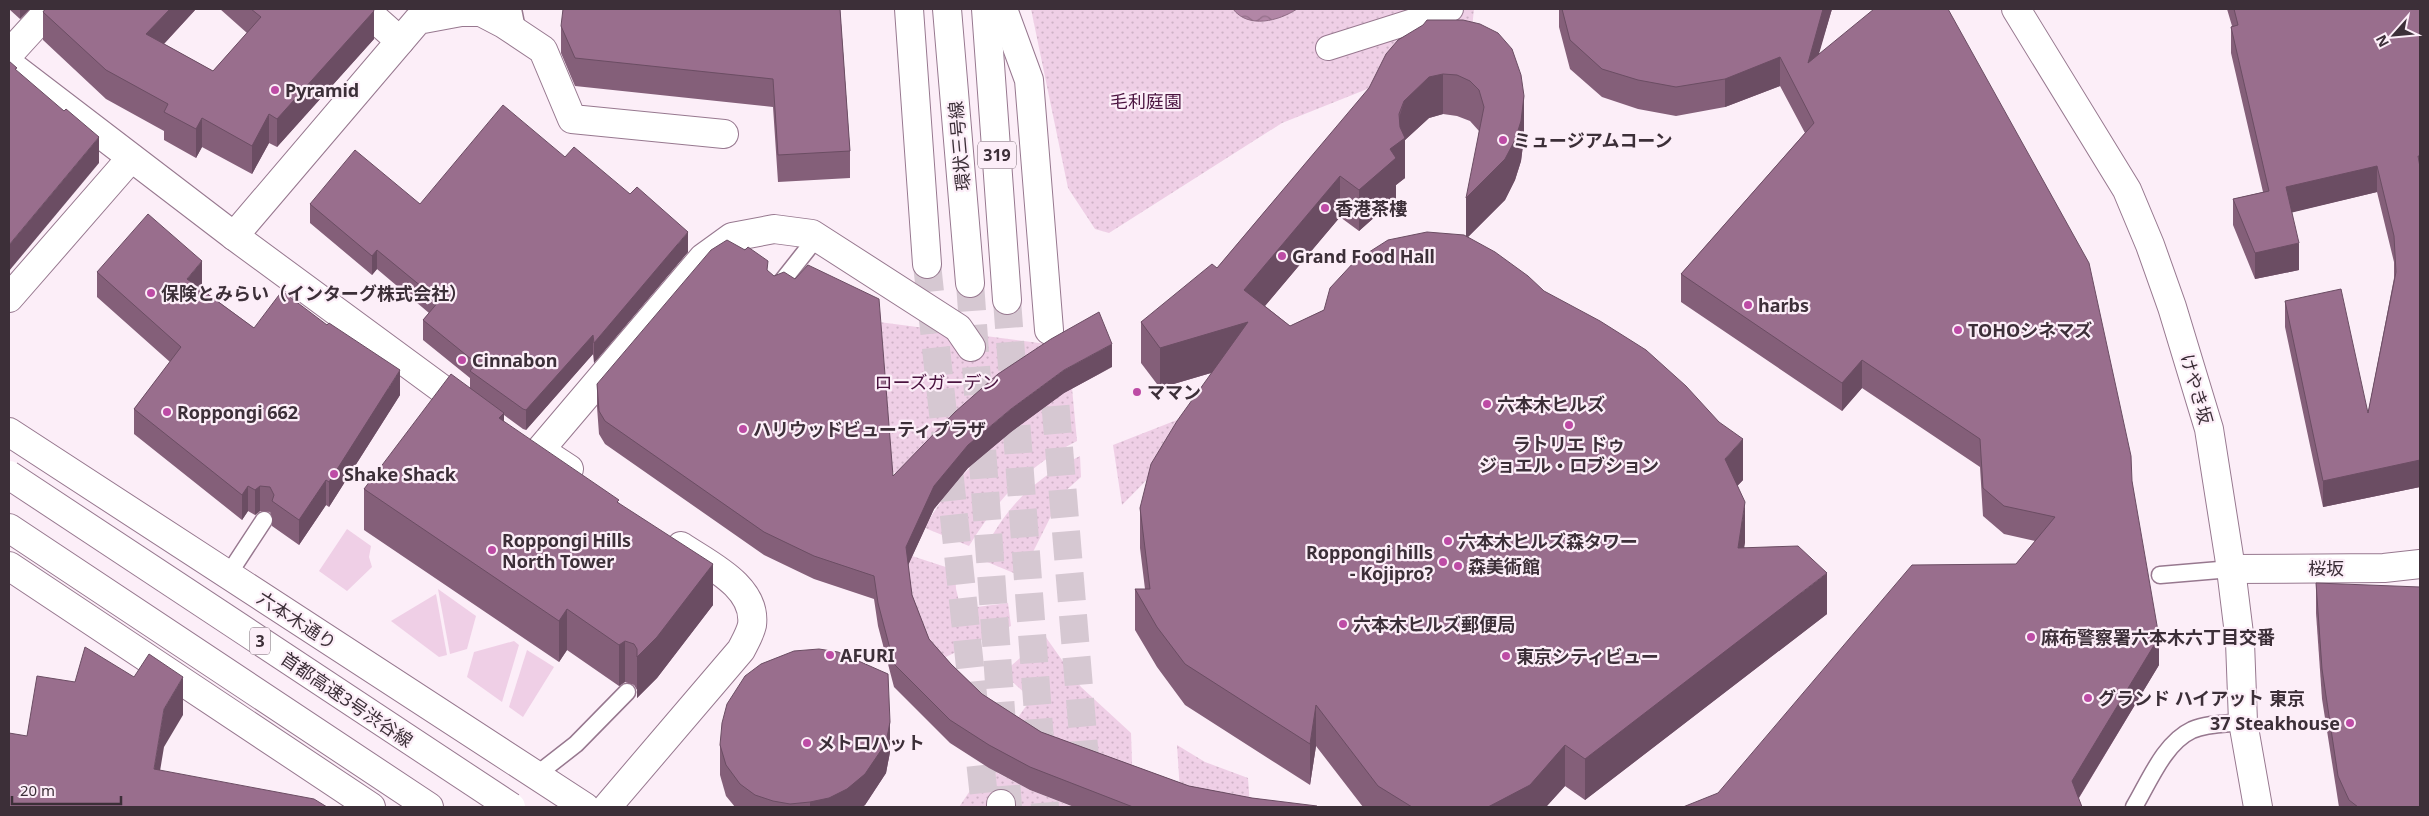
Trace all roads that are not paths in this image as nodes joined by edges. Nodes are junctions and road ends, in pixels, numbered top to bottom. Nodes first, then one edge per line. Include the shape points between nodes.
1 (50, 9) edge
2 (364, 9) edge
3 (909, 9) edge
4 (947, 9) edge
5 (986, 9) edge
6 (1003, 9) edge
7 (1450, 9) edge
8 (2016, 9) edge
9 (516, 21) edge
10 (400, 41) junction
11 (1328, 48) dead end
12 (9, 54) edge
13 (9, 64) edge
14 (724, 134) dead end
15 (131, 158) junction
16 (234, 236) junction
17 (817, 236) junction
18 (927, 264) tunnel mouth
19 (970, 283) tunnel mouth
20 (776, 289) edge
21 (9, 298) edge
22 (1007, 300) tunnel mouth
23 (1049, 330) dead end
24 (971, 347) dead end
25 (493, 426) edge
26 (9, 432) edge
27 (9, 474) edge
28 (586, 481) edge
29 (264, 520) dead end
30 (9, 528) edge
31 (664, 534) edge
32 (2420, 564) edge
33 (9, 566) edge
34 (2232, 569) junction
35 (228, 575) junction
36 (2160, 575) dead end
37 (627, 692) dead end
38 (2243, 722) junction
39 (535, 776) junction
40 (372, 807) edge
41 (429, 807) edge
42 (511, 807) edge
43 (585, 807) edge
44 (607, 807) edge
45 (2134, 807) edge
46 (2258, 807) edge

1 - 12 main road
2 - 10 main road
3 - 18 main road
4 - 19 main road, 環状三号線 / 319
5 - 22 main road, 319
6 - 23 main road via 1029,80
7 - 11 street
8 - 34 main road, けやき坂 via 2127,190 2150,245 2209,429
9 - 10 main road via 481,12 461,12 418,20
9 - 14 main road via 543,50 572,120
10 - 16 main road
13 - 15 main road
15 - 16 main road
15 - 21 main road
16 - 25 main road
17 - 20 lane
17 - 24 main road via 958,328
17 - 28 main road via 774,229 732,237 703,258 528,447
26 - 35 main road, 六本木通り
27 - 42 main road, 首都高速3号渋谷線 / 3, bridge
29 - 35 lane
30 - 41 main road
31 - 44 main road via 735,583 747,598 752,624 741,650
32 - 34 main road, 桜坂 via 2384,568
33 - 40 main road
34 - 36 lane
34 - 38 main road, けやき坂 via 2240,642
35 - 39 main road, 六本木通り
37 - 39 lane via 576,744
38 - 45 lane via 2208,726 2181,736 2165,754
38 - 46 main road, けやき坂
39 - 43 main road, 六本木通り

